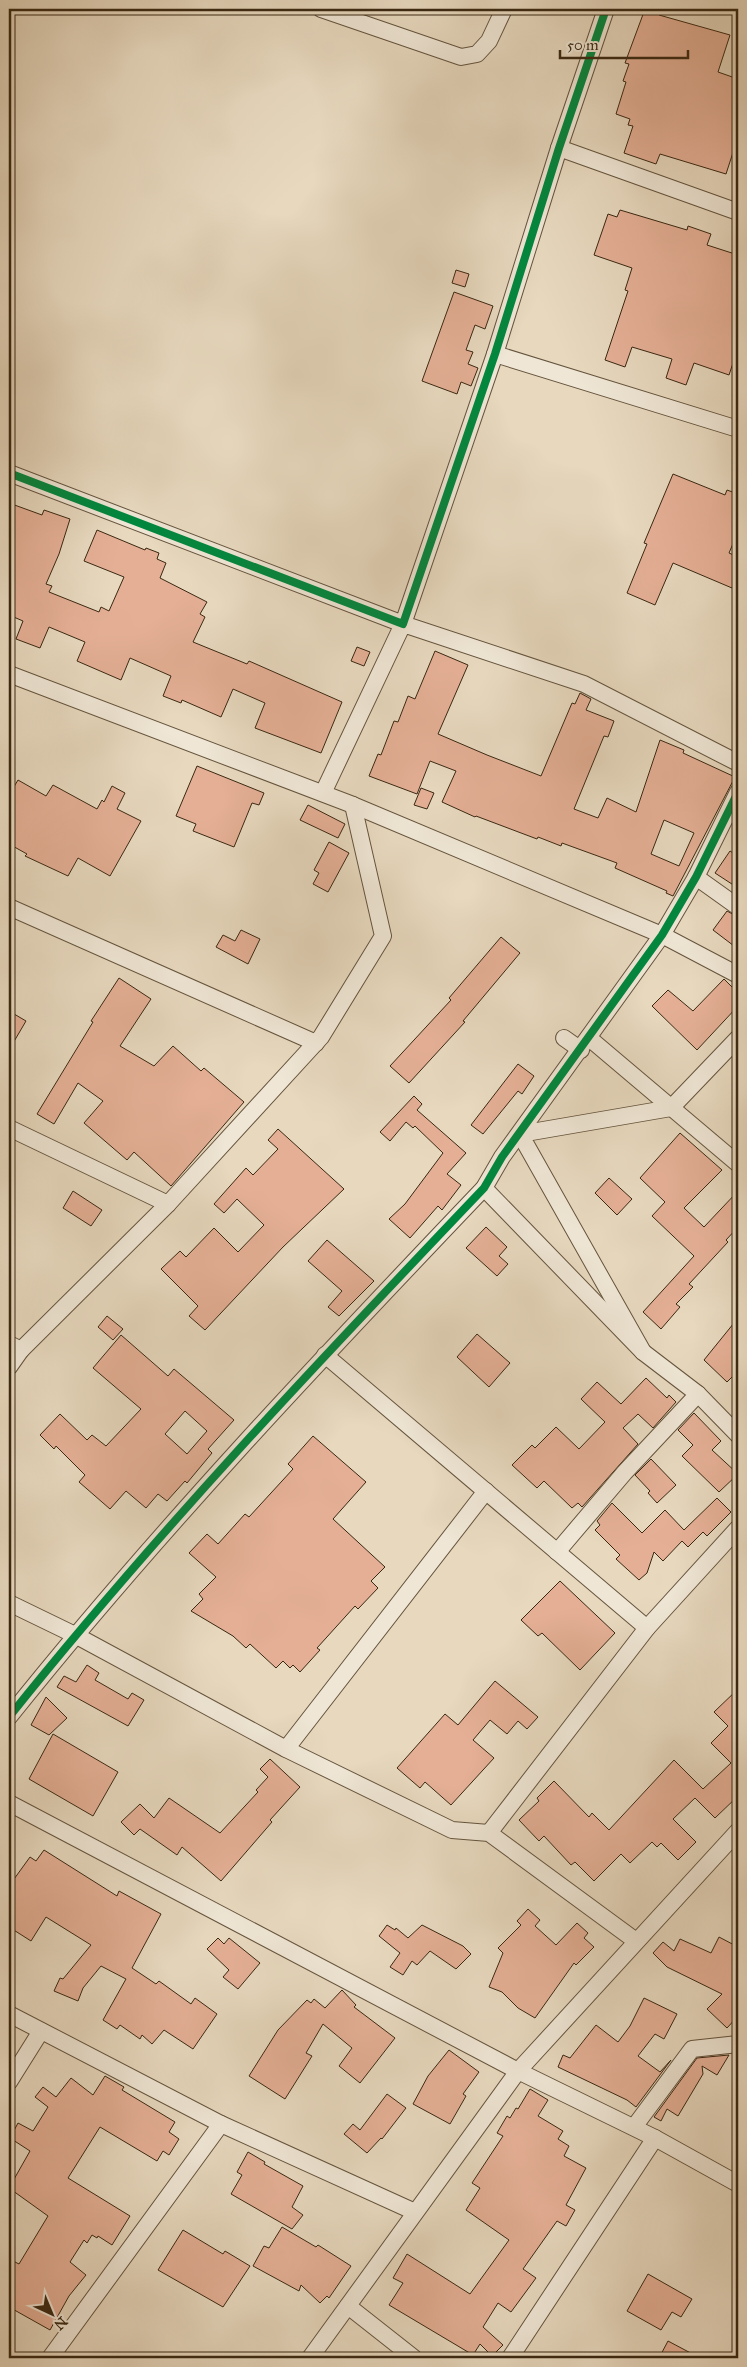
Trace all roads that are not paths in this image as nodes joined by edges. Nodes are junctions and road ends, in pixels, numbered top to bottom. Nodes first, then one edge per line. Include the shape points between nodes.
1 (321, 9) edge
2 (504, 9) edge
3 (606, 9) edge
4 (559, 148) junction
5 (738, 212) edge
6 (495, 354) junction
7 (738, 429) edge
8 (9, 473) edge
9 (403, 624) junction
10 (9, 674) edge
11 (738, 763) edge
12 (738, 792) edge
13 (323, 793) junction
14 (353, 805) junction
15 (696, 877) junction
16 (9, 907) edge
17 (738, 907) edge
18 (662, 935) junction
19 (738, 975) edge
20 (564, 1038) dead end
21 (738, 1038) edge
22 (316, 1043) junction
23 (585, 1044) junction
24 (671, 1108) junction
25 (9, 1128) edge
26 (520, 1134) junction
27 (738, 1164) edge
28 (484, 1188) junction
29 (168, 1204) junction
30 (15, 1347) edge
31 (642, 1352) junction
32 (325, 1355) junction
33 (9, 1367) edge
34 (698, 1394) junction
35 (738, 1434) edge
36 (486, 1491) junction
37 (738, 1528) edge
38 (557, 1552) junction
39 (9, 1603) edge
40 (647, 1628) junction
41 (74, 1635) junction
42 (9, 1717) edge
43 (286, 1749) junction
44 (9, 1803) edge
45 (738, 1831) edge
46 (489, 1833) junction
47 (636, 1942) junction
48 (9, 2014) edge
49 (41, 2031) junction
50 (735, 2042) edge
51 (518, 2071) junction
52 (9, 2082) edge
53 (221, 2124) junction
54 (634, 2127) junction
55 (656, 2138) junction
56 (738, 2184) edge
57 (414, 2212) junction
58 (348, 2306) junction
59 (50, 2358) edge
60 (310, 2358) edge
61 (414, 2358) edge
62 (510, 2358) edge

1 - 2 street via 461,57 476,54 489,41
3 - 4 street
4 - 5 street
4 - 6 street
6 - 7 street
6 - 9 street
8 - 9 street
9 - 11 street via 584,684
9 - 13 street
10 - 13 street
12 - 15 street
13 - 14 street
14 - 18 street
14 - 22 street via 383,936
15 - 17 street
15 - 18 street
16 - 22 street
18 - 19 street
18 - 23 street
20 - 23 street
21 - 24 street
22 - 29 street
23 - 24 street
23 - 26 street
24 - 26 street
24 - 27 street
25 - 29 street
26 - 28 street
26 - 31 street
28 - 31 street
28 - 32 street
29 - 30 street
30 - 33 street
31 - 34 street
32 - 36 street
32 - 41 street
34 - 35 street
34 - 38 street via 625,1472
36 - 38 street
36 - 43 street
37 - 40 street
38 - 40 street
39 - 41 street
40 - 46 street
41 - 42 street
41 - 43 street
43 - 46 street via 452,1830
44 - 51 street
45 - 47 street
46 - 47 street
47 - 51 street
48 - 49 street
49 - 52 street
49 - 53 street
50 - 54 street via 692,2049
51 - 54 street
51 - 57 street
53 - 57 street
53 - 59 street
54 - 55 street
55 - 56 street
55 - 62 street
57 - 58 street
58 - 60 street
58 - 61 street

